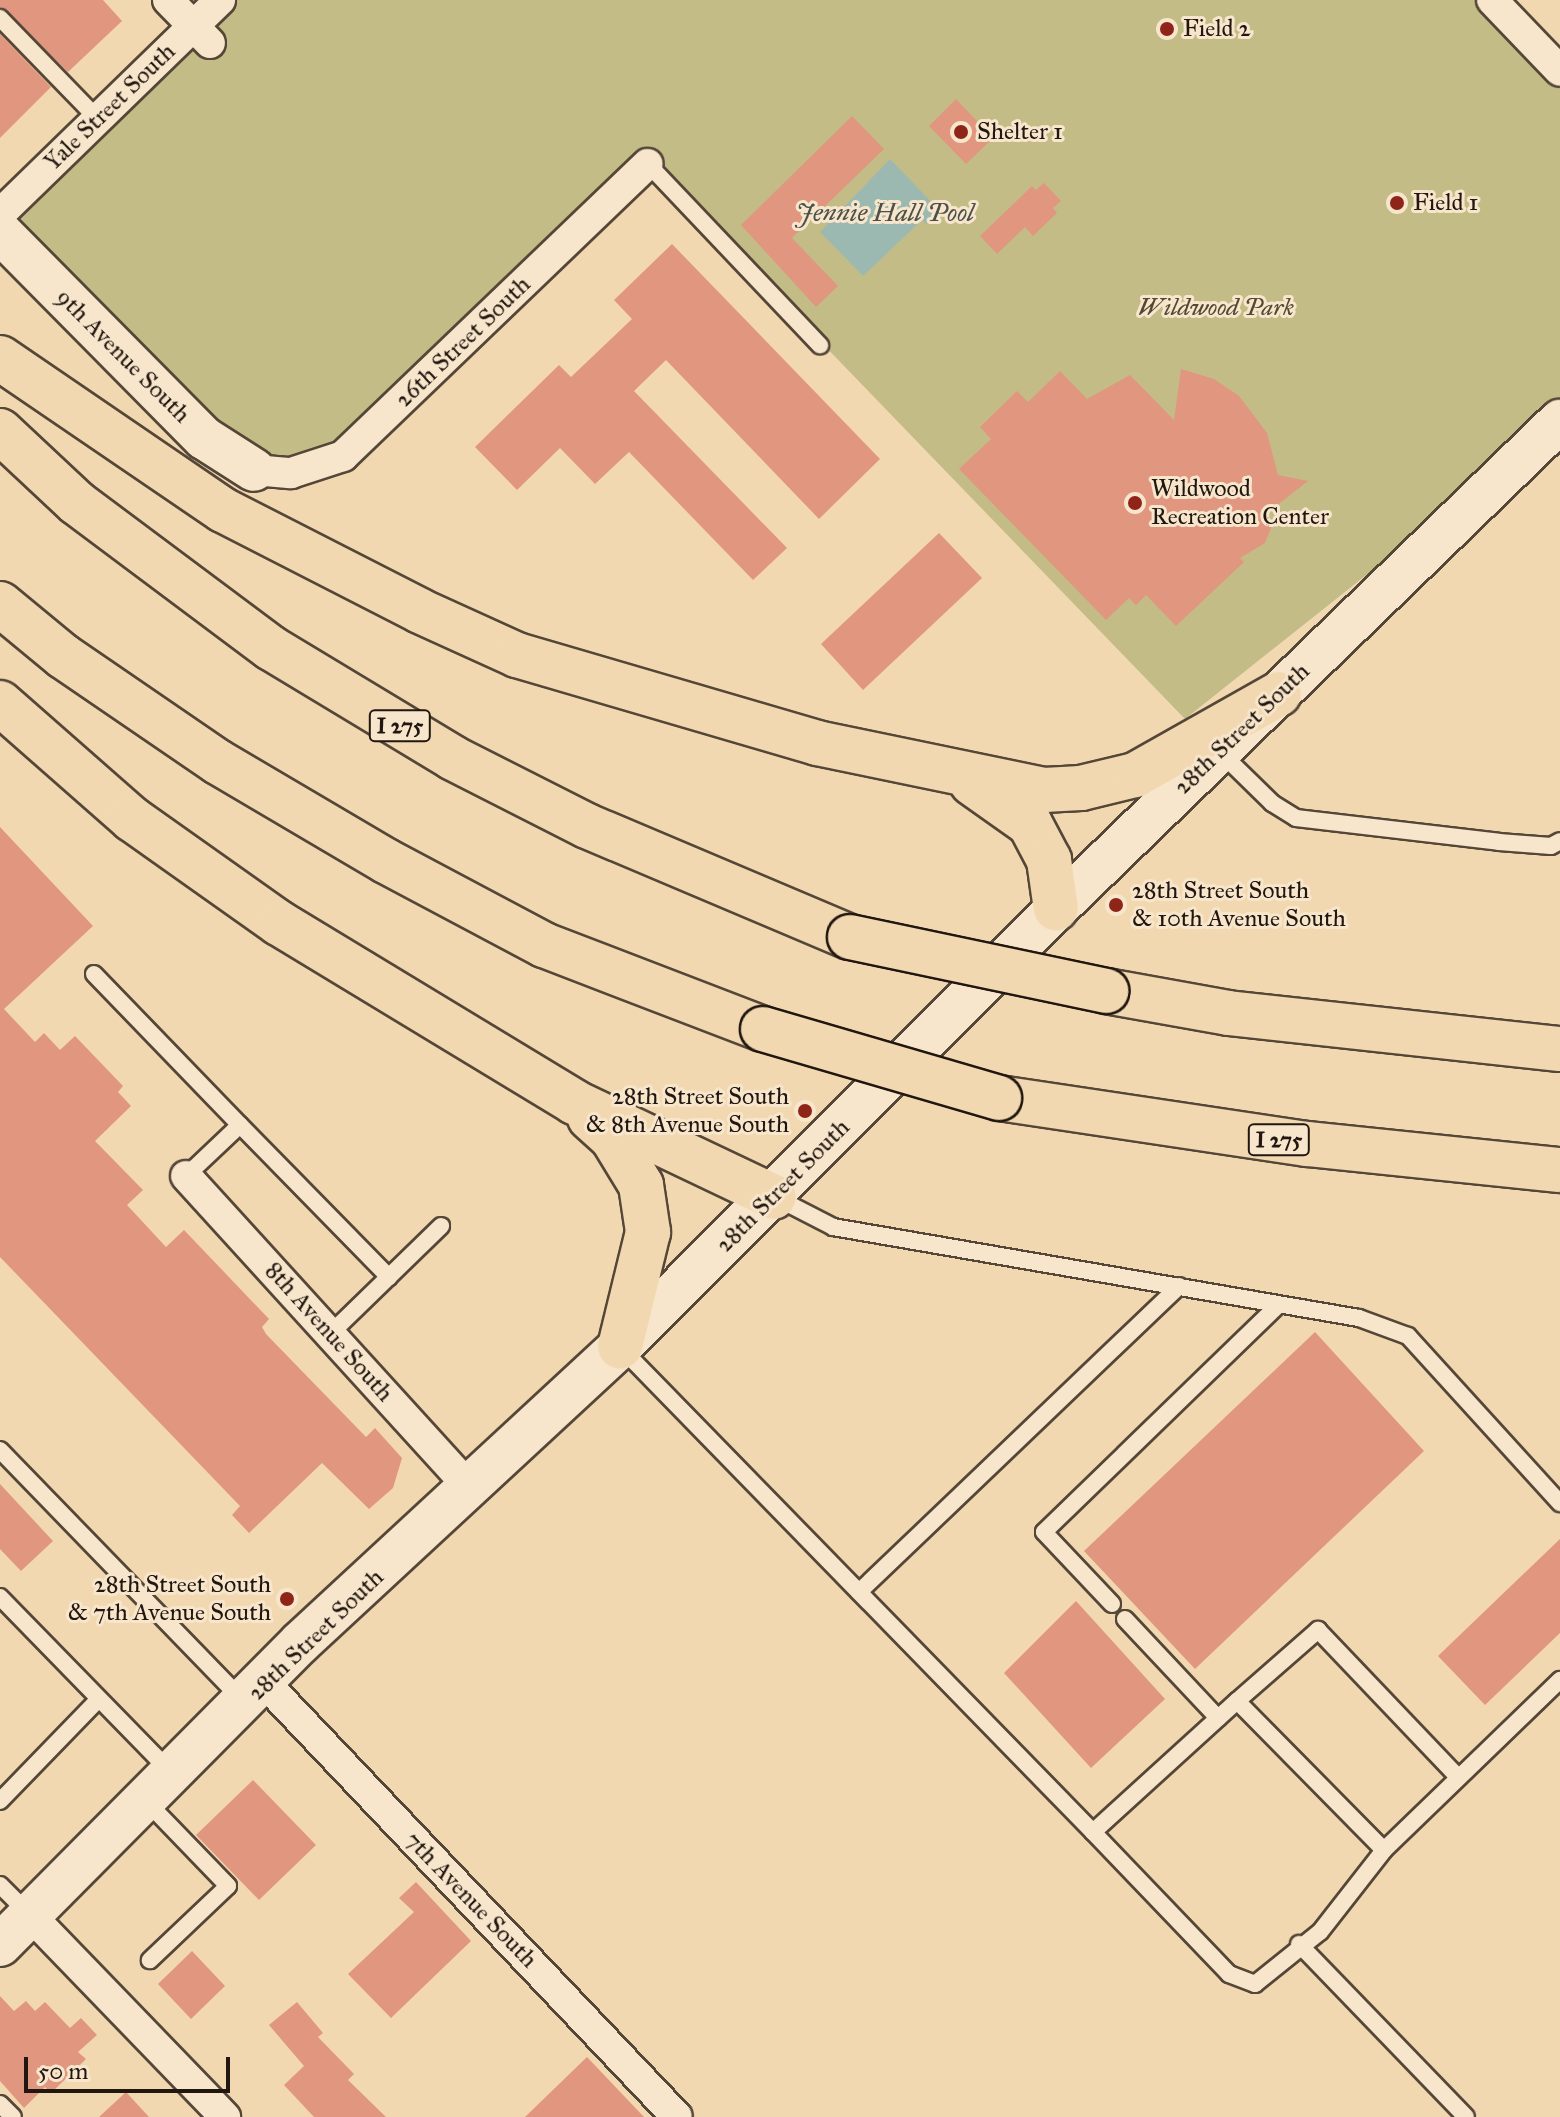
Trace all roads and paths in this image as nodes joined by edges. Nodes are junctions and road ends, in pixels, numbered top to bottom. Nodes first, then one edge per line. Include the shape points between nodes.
1 (168, 0) edge
2 (220, 0) edge
3 (1492, 0) edge
4 (0, 18) edge
5 (202, 34) junction
6 (1560, 71) edge
7 (98, 119) junction
8 (648, 164) joint
9 (0, 214) edge
10 (0, 232) edge
11 (820, 345) dead end
12 (0, 358) edge
13 (1560, 421) edge
14 (0, 431) edge
15 (254, 470) joint
16 (0, 604) edge
17 (1279, 694) junction
18 (0, 703) edge
19 (1219, 751) junction
20 (954, 773) junction
21 (1560, 841) edge
22 (1056, 909) junction
23 (94, 974) dead end
24 (1560, 1049) edge
25 (574, 1102) junction
26 (240, 1125) junction
27 (1560, 1170) edge
28 (186, 1176) joint
29 (774, 1197) junction
30 (441, 1226) dead end
31 (389, 1277) junction
32 (1179, 1286) junction
33 (1279, 1304) junction
34 (330, 1334) junction
35 (620, 1347) junction
36 (0, 1450) edge
37 (471, 1489) junction
38 (1560, 1503) edge
39 (859, 1592) junction
40 (0, 1597) edge
41 (1112, 1604) dead end
42 (1125, 1619) dead end
43 (1560, 1680) edge
44 (255, 1693) junction
45 (99, 1699) junction
46 (1237, 1701) junction
47 (1218, 1718) junction
48 (1458, 1777) junction
49 (160, 1788) junction
50 (0, 1801) edge
51 (1093, 1832) junction
52 (1384, 1850) junction
53 (0, 1885) edge
54 (30, 1915) junction
55 (1299, 1944) junction
56 (0, 1945) edge
57 (150, 1960) dead end
58 (0, 2104) edge
59 (13, 2117) edge
60 (225, 2117) edge
61 (677, 2117) edge
62 (1466, 2117) edge

1 - 5 street
2 - 5 street, Yale Street South
3 - 6 street
4 - 7 lane
5 - 7 street, Yale Street South
7 - 9 street, Yale Street South
8 - 11 lane
8 - 15 street, 26th Street South via 343,456 291,473
10 - 15 street, 9th Avenue South via 204,438
12 - 20 highway via 223,510 321,564 517,655 817,743
13 - 17 street, 28th Street South
14 - 24 highway, I 275, bridge via 77,503 271,648 453,758 587,826 850,937 1228,1013
16 - 27 highway, I 275, bridge via 63,656 218,762 386,861 544,945 763,1029 999,1098 1307,1144
17 - 19 street, 28th Street South
17 - 20 highway via 1135,775 1081,788 1044,790
18 - 25 highway via 62,762 190,862 279,923
19 - 21 lane via 1272,803 1296,818 1499,842 1551,846
19 - 22 street, 28th Street South
20 - 22 highway via 993,793 1030,824 1049,860
22 - 29 street, 28th Street South
23 - 26 lane
25 - 29 highway
25 - 35 highway via 613,1139 641,1185 648,1232
26 - 28 lane
26 - 31 lane
28 - 34 street, 8th Avenue South
29 - 32 lane via 833,1227
29 - 35 street, 28th Street South
30 - 31 lane
31 - 34 lane
32 - 33 lane
32 - 39 lane
33 - 38 lane via 1359,1318 1408,1336
33 - 41 lane via 1044,1532
34 - 37 street, 8th Avenue South
35 - 37 street, 28th Street South
35 - 39 lane
36 - 44 lane
37 - 44 street, 28th Street South via 301,1642
39 - 51 lane
40 - 45 lane
42 - 47 lane
43 - 48 lane
44 - 49 street, 28th Street South
44 - 61 street, 7th Avenue South
45 - 49 lane
45 - 50 lane
46 - 47 lane
46 - 48 lane via 1318,1630
46 - 52 lane
47 - 51 lane
48 - 52 lane
49 - 54 street, 28th Street South
49 - 57 lane via 228,1886
51 - 55 lane via 1229,1974 1255,1984
52 - 55 lane via 1320,1932
53 - 54 lane
54 - 56 street, 28th Street South
54 - 60 street
55 - 62 lane
58 - 59 lane

